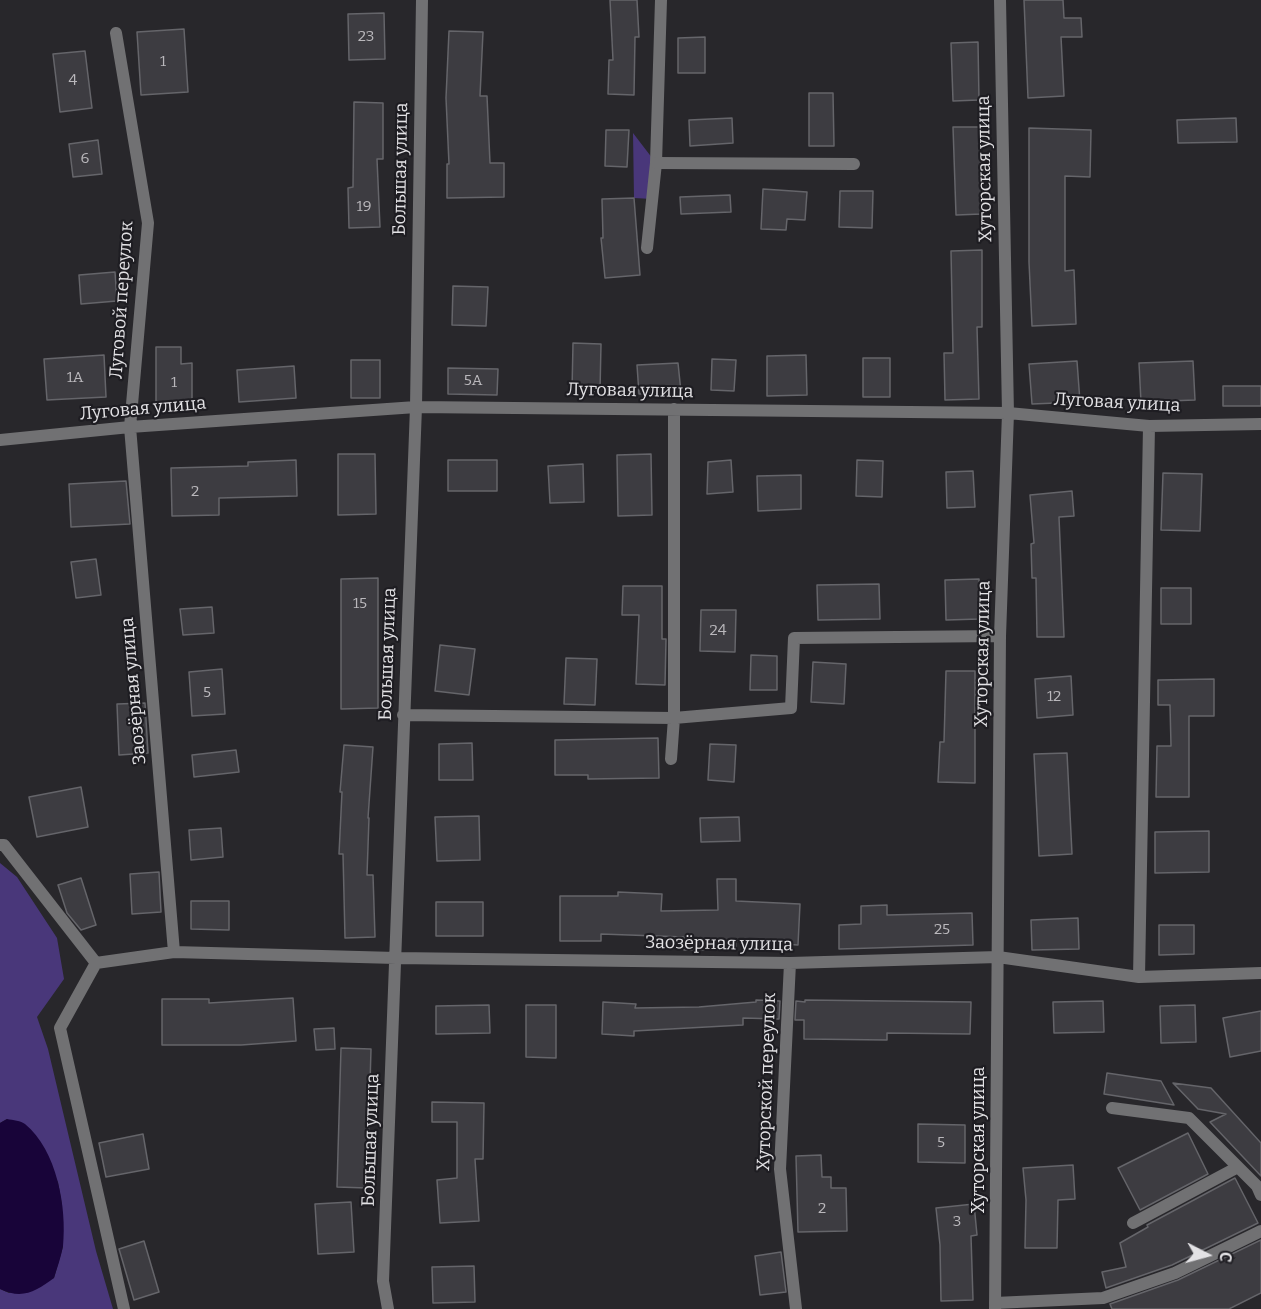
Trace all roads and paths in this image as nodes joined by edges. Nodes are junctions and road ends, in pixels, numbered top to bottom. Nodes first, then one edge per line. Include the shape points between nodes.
1 (422, 0) edge
2 (661, 0) edge
3 (1000, 0) edge
4 (116, 33) dead end
5 (656, 163) junction
6 (854, 164) dead end
7 (646, 248) dead end
8 (416, 407) junction
9 (674, 409) junction
10 (1008, 413) junction
11 (1261, 424) edge
12 (1149, 426) junction
13 (130, 427) junction
14 (0, 440) edge
15 (1000, 636) junction
16 (403, 715) junction
17 (674, 717) junction
18 (672, 759) dead end
19 (0, 845) edge
20 (174, 952) junction
21 (998, 957) junction
22 (396, 958) junction
23 (96, 963) junction
24 (790, 963) junction
25 (1261, 973) edge
26 (1139, 977) junction
27 (1112, 1108) dead end
28 (1238, 1167) junction
29 (1261, 1194) edge
30 (1133, 1223) dead end
31 (1261, 1231) edge
32 (995, 1306) edge
33 (124, 1309) edge
34 (388, 1309) edge
35 (796, 1309) edge

1 - 8 street, Большая улица
2 - 5 street
3 - 10 street, Хуторская улица
4 - 13 street, Луговой переулок via 148,223
5 - 6 street
5 - 7 street
8 - 9 street, Луговая улица
8 - 13 street, Луговая улица
8 - 16 street, Большая улица
9 - 10 street, Луговая улица
9 - 17 street
10 - 12 street, Луговая улица
10 - 15 street, Хуторская улица
11 - 12 street, Луговая улица
12 - 26 street
13 - 14 street, Луговая улица
13 - 20 street, Заозёрная улица
15 - 17 street via 794,638 791,708
15 - 21 street, Хуторская улица
16 - 17 street
16 - 22 street, Большая улица
17 - 18 street
19 - 23 street via 4,845
20 - 22 street, Заозёрная улица
20 - 23 street, Заозёрная улица
21 - 24 street, Заозёрная улица
21 - 26 street, Заозёрная улица
21 - 32 street, Хуторская улица
22 - 24 street, Заозёрная улица
22 - 34 street, Большая улица via 383,1281
23 - 33 street via 60,1028
24 - 35 street, Хуторской переулок via 780,1169
25 - 26 street, Заозёрная улица
27 - 28 street via 1189,1118
28 - 29 street
28 - 30 street
31 - 32 street via 1175,1273 1103,1298

